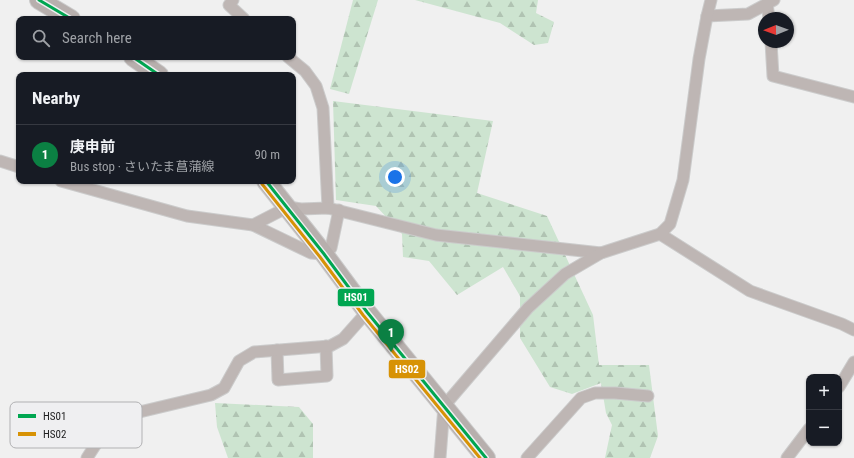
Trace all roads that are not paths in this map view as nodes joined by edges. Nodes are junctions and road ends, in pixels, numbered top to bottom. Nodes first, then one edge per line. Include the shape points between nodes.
1 (39, 0) edge
2 (234, 0) edge
3 (711, 0) edge
4 (771, 2) edge
5 (770, 12) edge
6 (66, 16) edge
7 (241, 16) edge
8 (707, 16) junction
9 (771, 48) edge
10 (137, 60) edge
11 (291, 60) edge
12 (155, 72) edge
13 (854, 97) edge
14 (0, 161) edge
15 (16, 166) edge
16 (72, 184) edge
17 (269, 184) edge
18 (288, 207) junction
19 (328, 208) junction
20 (339, 210) junction
21 (253, 225) junction
22 (660, 234) junction
23 (601, 253) junction
24 (324, 254) junction
25 (367, 312) junction
26 (854, 330) edge
27 (326, 346) junction
28 (277, 350) junction
29 (854, 362) edge
30 (842, 382) edge
31 (648, 396) dead end
32 (444, 406) junction
33 (142, 411) edge
34 (806, 433) edge
35 (93, 448) edge
36 (87, 458) edge
37 (440, 458) edge
38 (486, 458) edge
39 (526, 458) edge
40 (788, 458) edge

1 - 6 main road
2 - 7 street via 229,5
3 - 8 street
4 - 5 street
4 - 8 street via 748,14
8 - 22 street via 683,180 670,224
9 - 13 street via 773,76
10 - 12 main road
11 - 19 street via 316,86 323,108
14 - 15 street
16 - 21 street via 187,216
17 - 18 main road
18 - 19 street
18 - 21 street
18 - 24 main road
19 - 20 street
20 - 23 street via 436,235
20 - 24 street via 331,248
21 - 24 street via 311,252
22 - 23 street
22 - 26 street via 750,291
23 - 32 street via 565,274 528,308
24 - 25 main road
25 - 27 street via 343,339
25 - 32 main road
27 - 28 street
27 - 28 street via 327,376 278,380
28 - 33 street via 254,352 239,361 224,388 211,395
29 - 30 street
31 - 39 street via 595,393 581,398
32 - 37 street
32 - 38 main road
34 - 40 street
35 - 36 street

